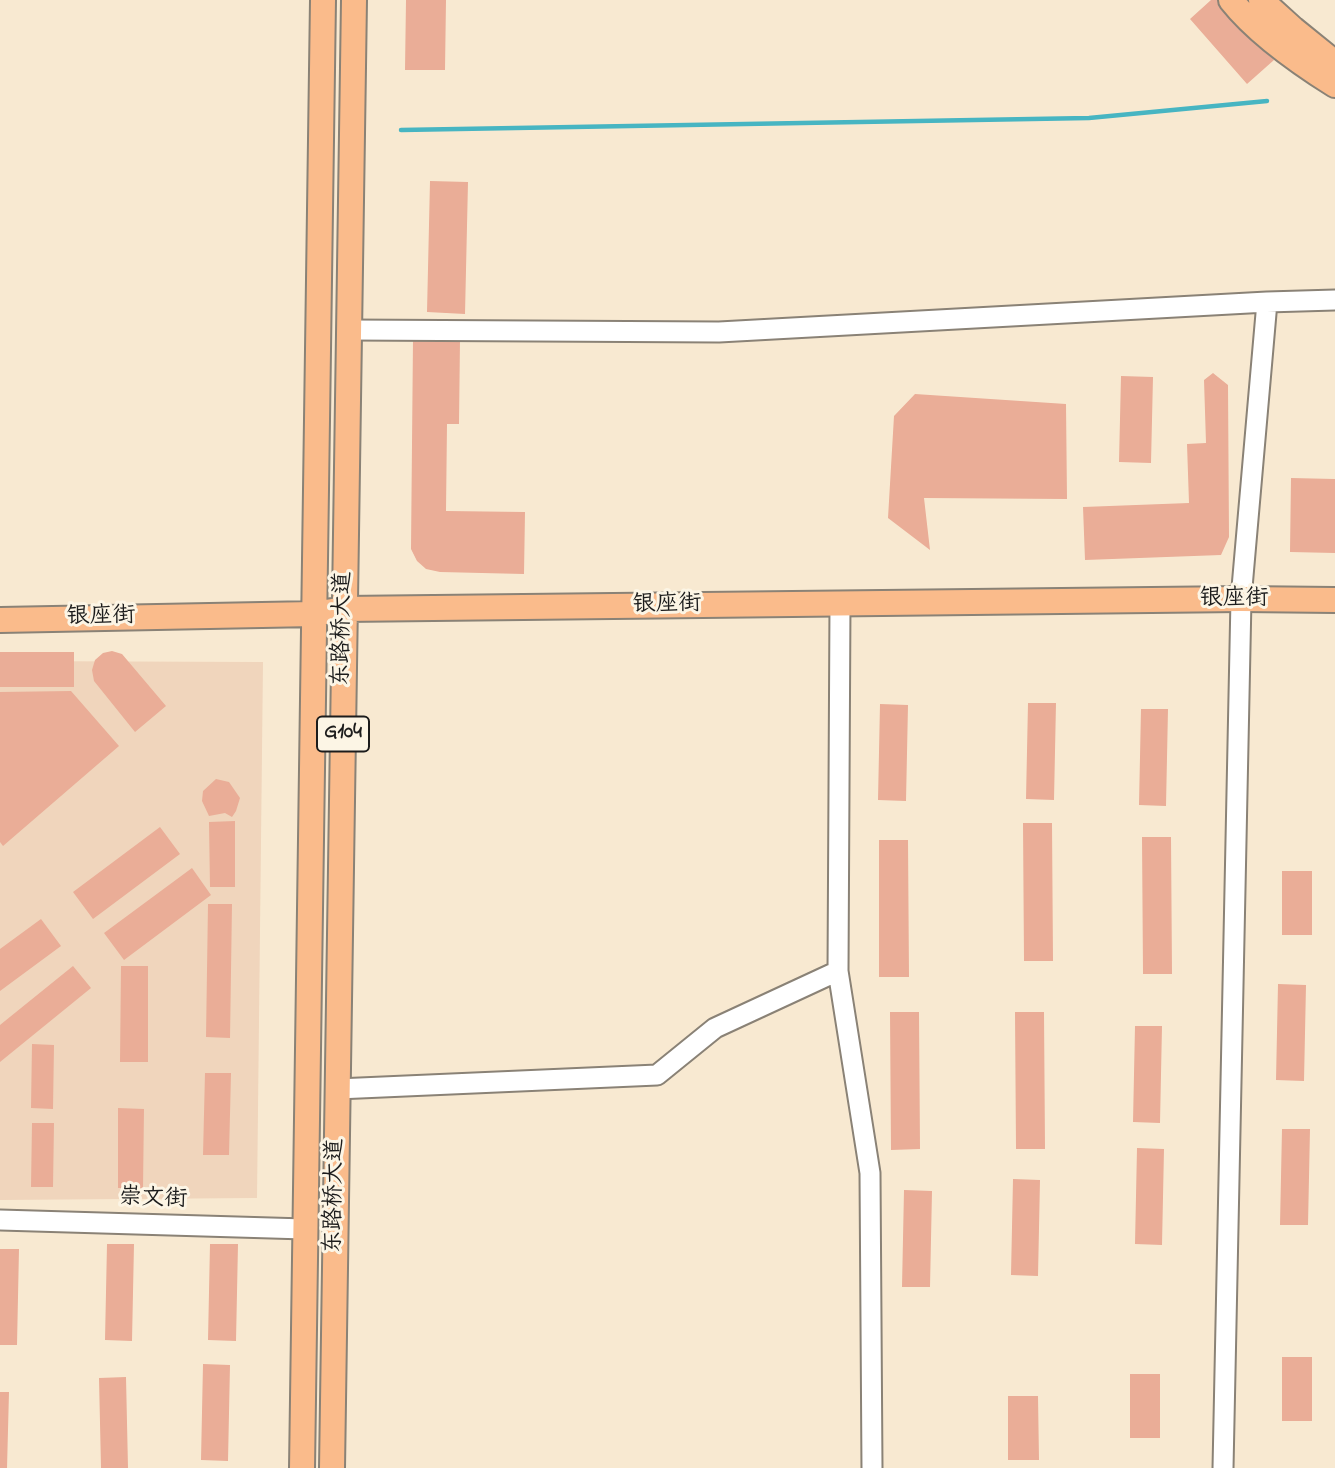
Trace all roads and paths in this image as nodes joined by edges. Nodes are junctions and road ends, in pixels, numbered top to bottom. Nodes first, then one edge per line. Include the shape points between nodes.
1 (323, 0) edge
2 (354, 0) edge
3 (1231, 0) edge
4 (1261, 0) edge
5 (1335, 63) edge
6 (1335, 85) edge
7 (1335, 300) edge
8 (1267, 302) junction
9 (349, 330) junction
10 (1335, 584) edge
11 (1241, 592) junction
12 (1335, 600) edge
13 (344, 603) junction
14 (840, 604) junction
15 (0, 606) edge
16 (314, 606) junction
17 (0, 620) edge
18 (838, 971) junction
19 (337, 1089) junction
20 (0, 1220) edge
21 (305, 1229) junction
22 (302, 1468) edge
23 (332, 1468) edge
24 (872, 1468) edge
25 (1223, 1468) edge

1 - 16 main road, 东路桥大道 / G104
2 - 9 main road, 东路桥大道 / G104
3 - 6 main road via 1282,48
4 - 5 main road
7 - 8 street
8 - 9 street via 719,332
8 - 11 street
9 - 13 main road, 东路桥大道 / G104
10 - 11 main road
11 - 12 main road, 银座街
11 - 13 main road
11 - 14 main road, 银座街
11 - 25 street
13 - 14 main road, 银座街
13 - 16 main road, 银座街
13 - 19 main road, 东路桥大道 / G104
14 - 18 street
15 - 16 main road
16 - 17 main road, 银座街
16 - 21 main road, 东路桥大道 / G104
18 - 19 street via 715,1028 657,1075
18 - 24 street via 870,1173
19 - 23 main road, 东路桥大道 / G104
20 - 21 street, 崇文街
21 - 22 main road, 东路桥大道 / G104

